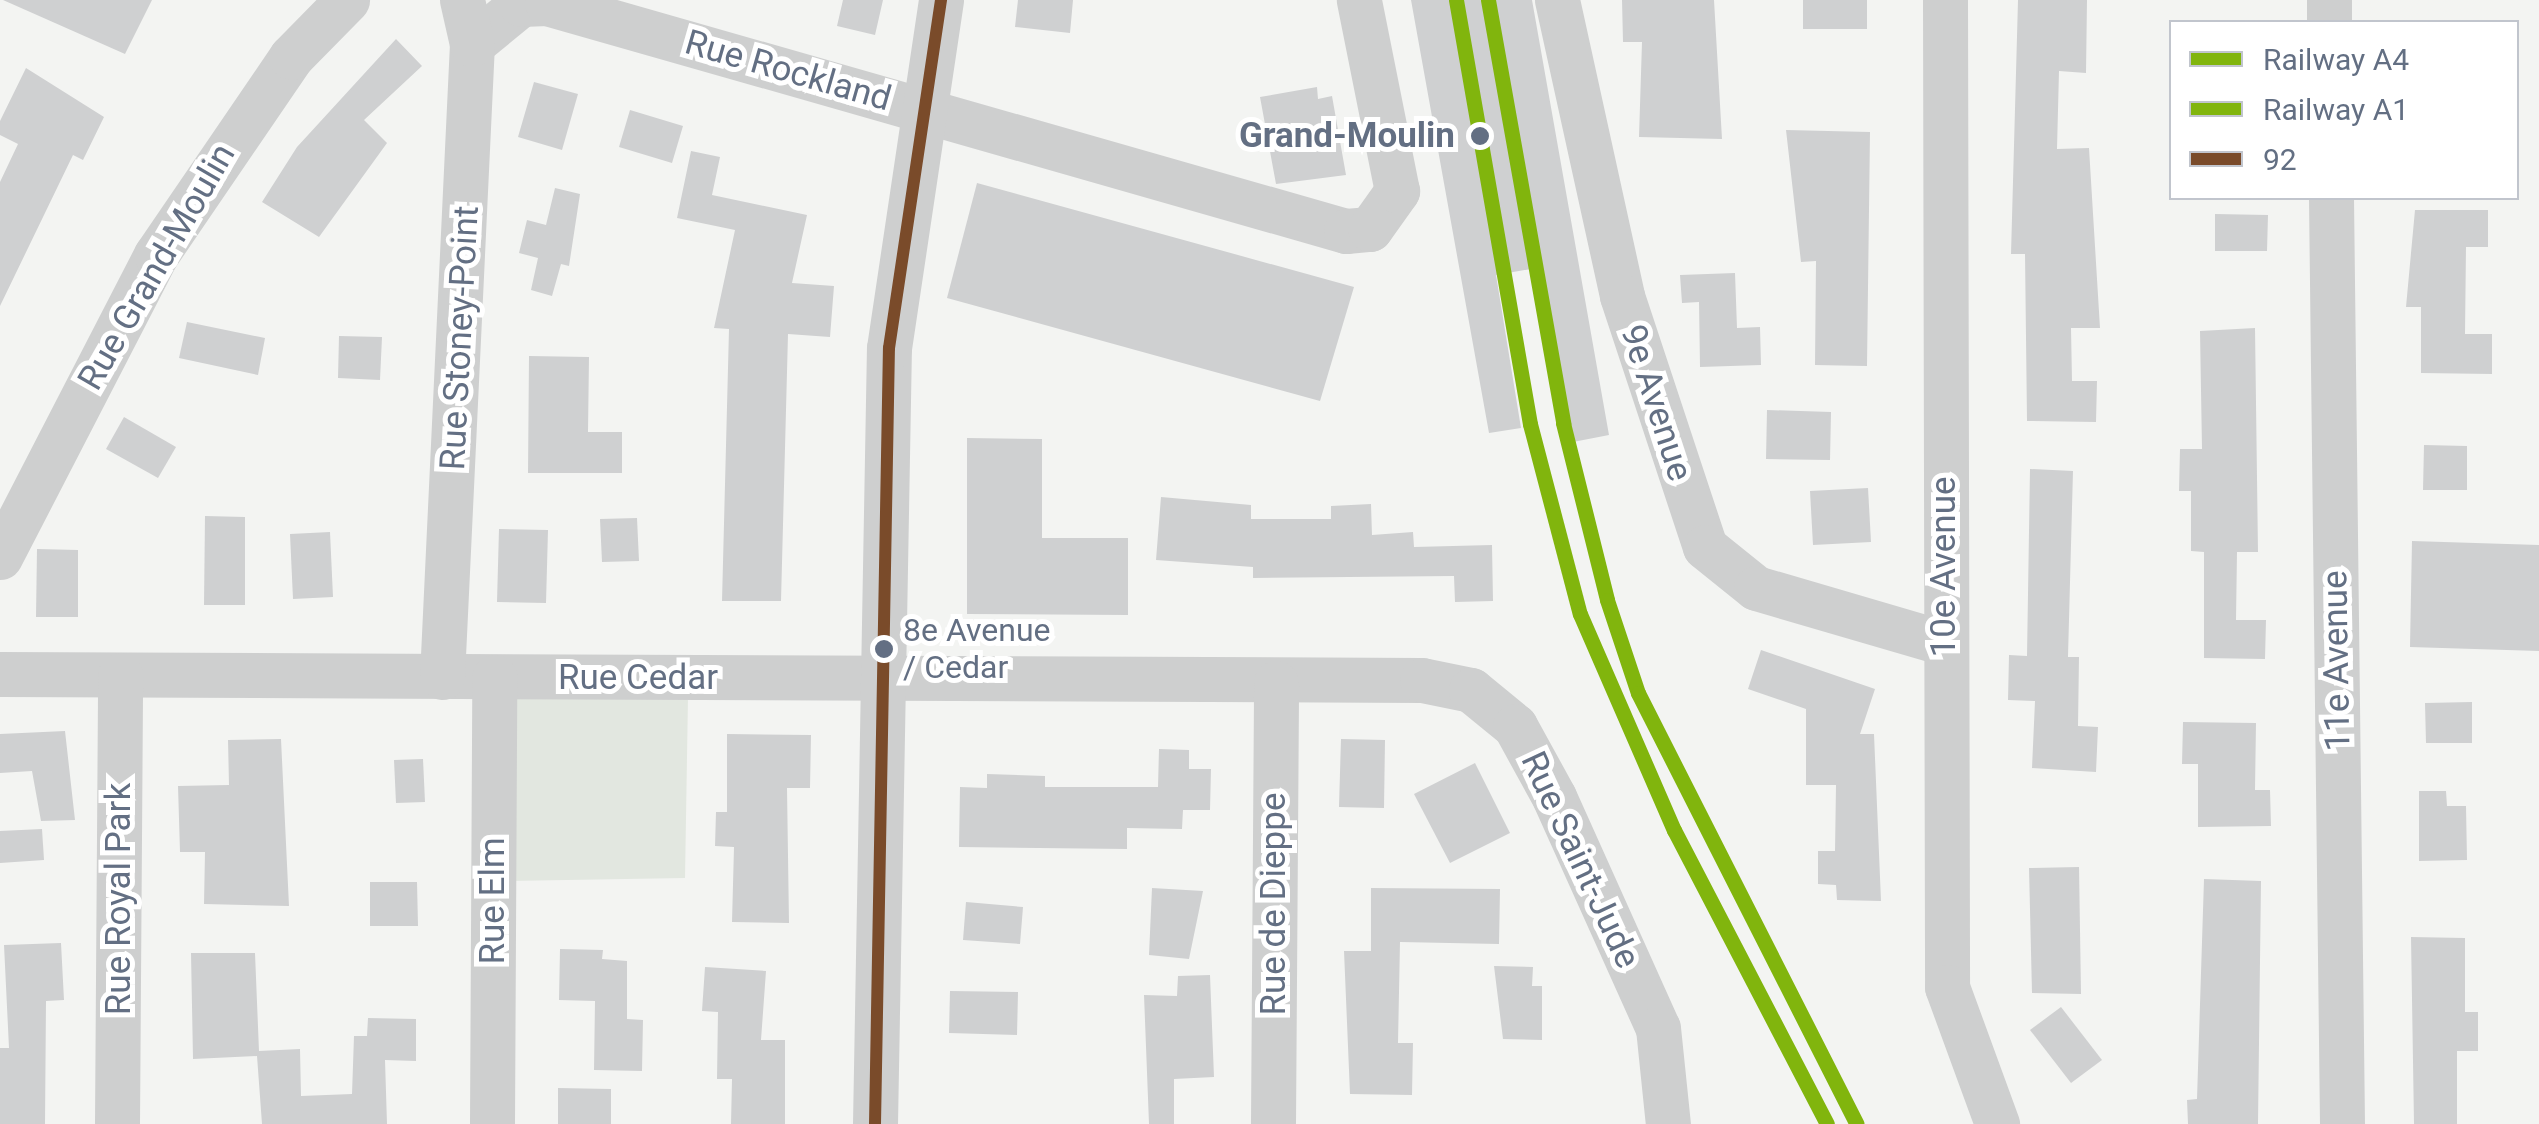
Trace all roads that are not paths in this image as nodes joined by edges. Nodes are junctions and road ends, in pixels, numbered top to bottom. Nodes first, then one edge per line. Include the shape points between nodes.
1 (348, 0) edge
2 (462, 0) edge
3 (941, 0) edge
4 (1359, 0) edge
5 (1556, 0) edge
6 (1946, 0) edge
7 (472, 44) junction
8 (924, 110) junction
9 (2331, 200) edge
10 (0, 557) edge
11 (1944, 643) junction
12 (0, 674) edge
13 (120, 674) junction
14 (442, 677) junction
15 (494, 677) junction
16 (884, 680) junction
17 (1276, 683) junction
18 (117, 1124) edge
19 (492, 1124) edge
20 (876, 1124) edge
21 (1273, 1124) edge
22 (1668, 1124) edge
23 (1997, 1124) edge
24 (2342, 1124) edge

1 - 10 street, Rue Grand-Moulin via 291,57 156,254
2 - 7 street, Rue Stoney-Point
3 - 8 street
4 - 8 street, Rue Rockland via 1397,192 1370,229 1346,230
5 - 11 street, 9e Avenue via 1622,296 1704,547 1756,588
6 - 11 street, 10e Avenue
7 - 8 street, Rue Rockland via 521,4 547,3
7 - 14 street, Rue Stoney-Point
8 - 16 street via 889,348
9 - 24 street, 11e Avenue
11 - 23 street, 10e Avenue via 1947,988
12 - 13 street, Rue Cedar
13 - 14 street, Rue Cedar
13 - 18 street, Rue Royal Park
14 - 15 street, Rue Cedar
15 - 16 street, Rue Cedar
15 - 19 street, Rue Elm
16 - 17 street, Rue Cedar
16 - 20 street
17 - 21 street, Rue de Dieppe
17 - 22 street, Rue Saint-Jude via 1422,680 1471,690 1515,726 1658,1028

